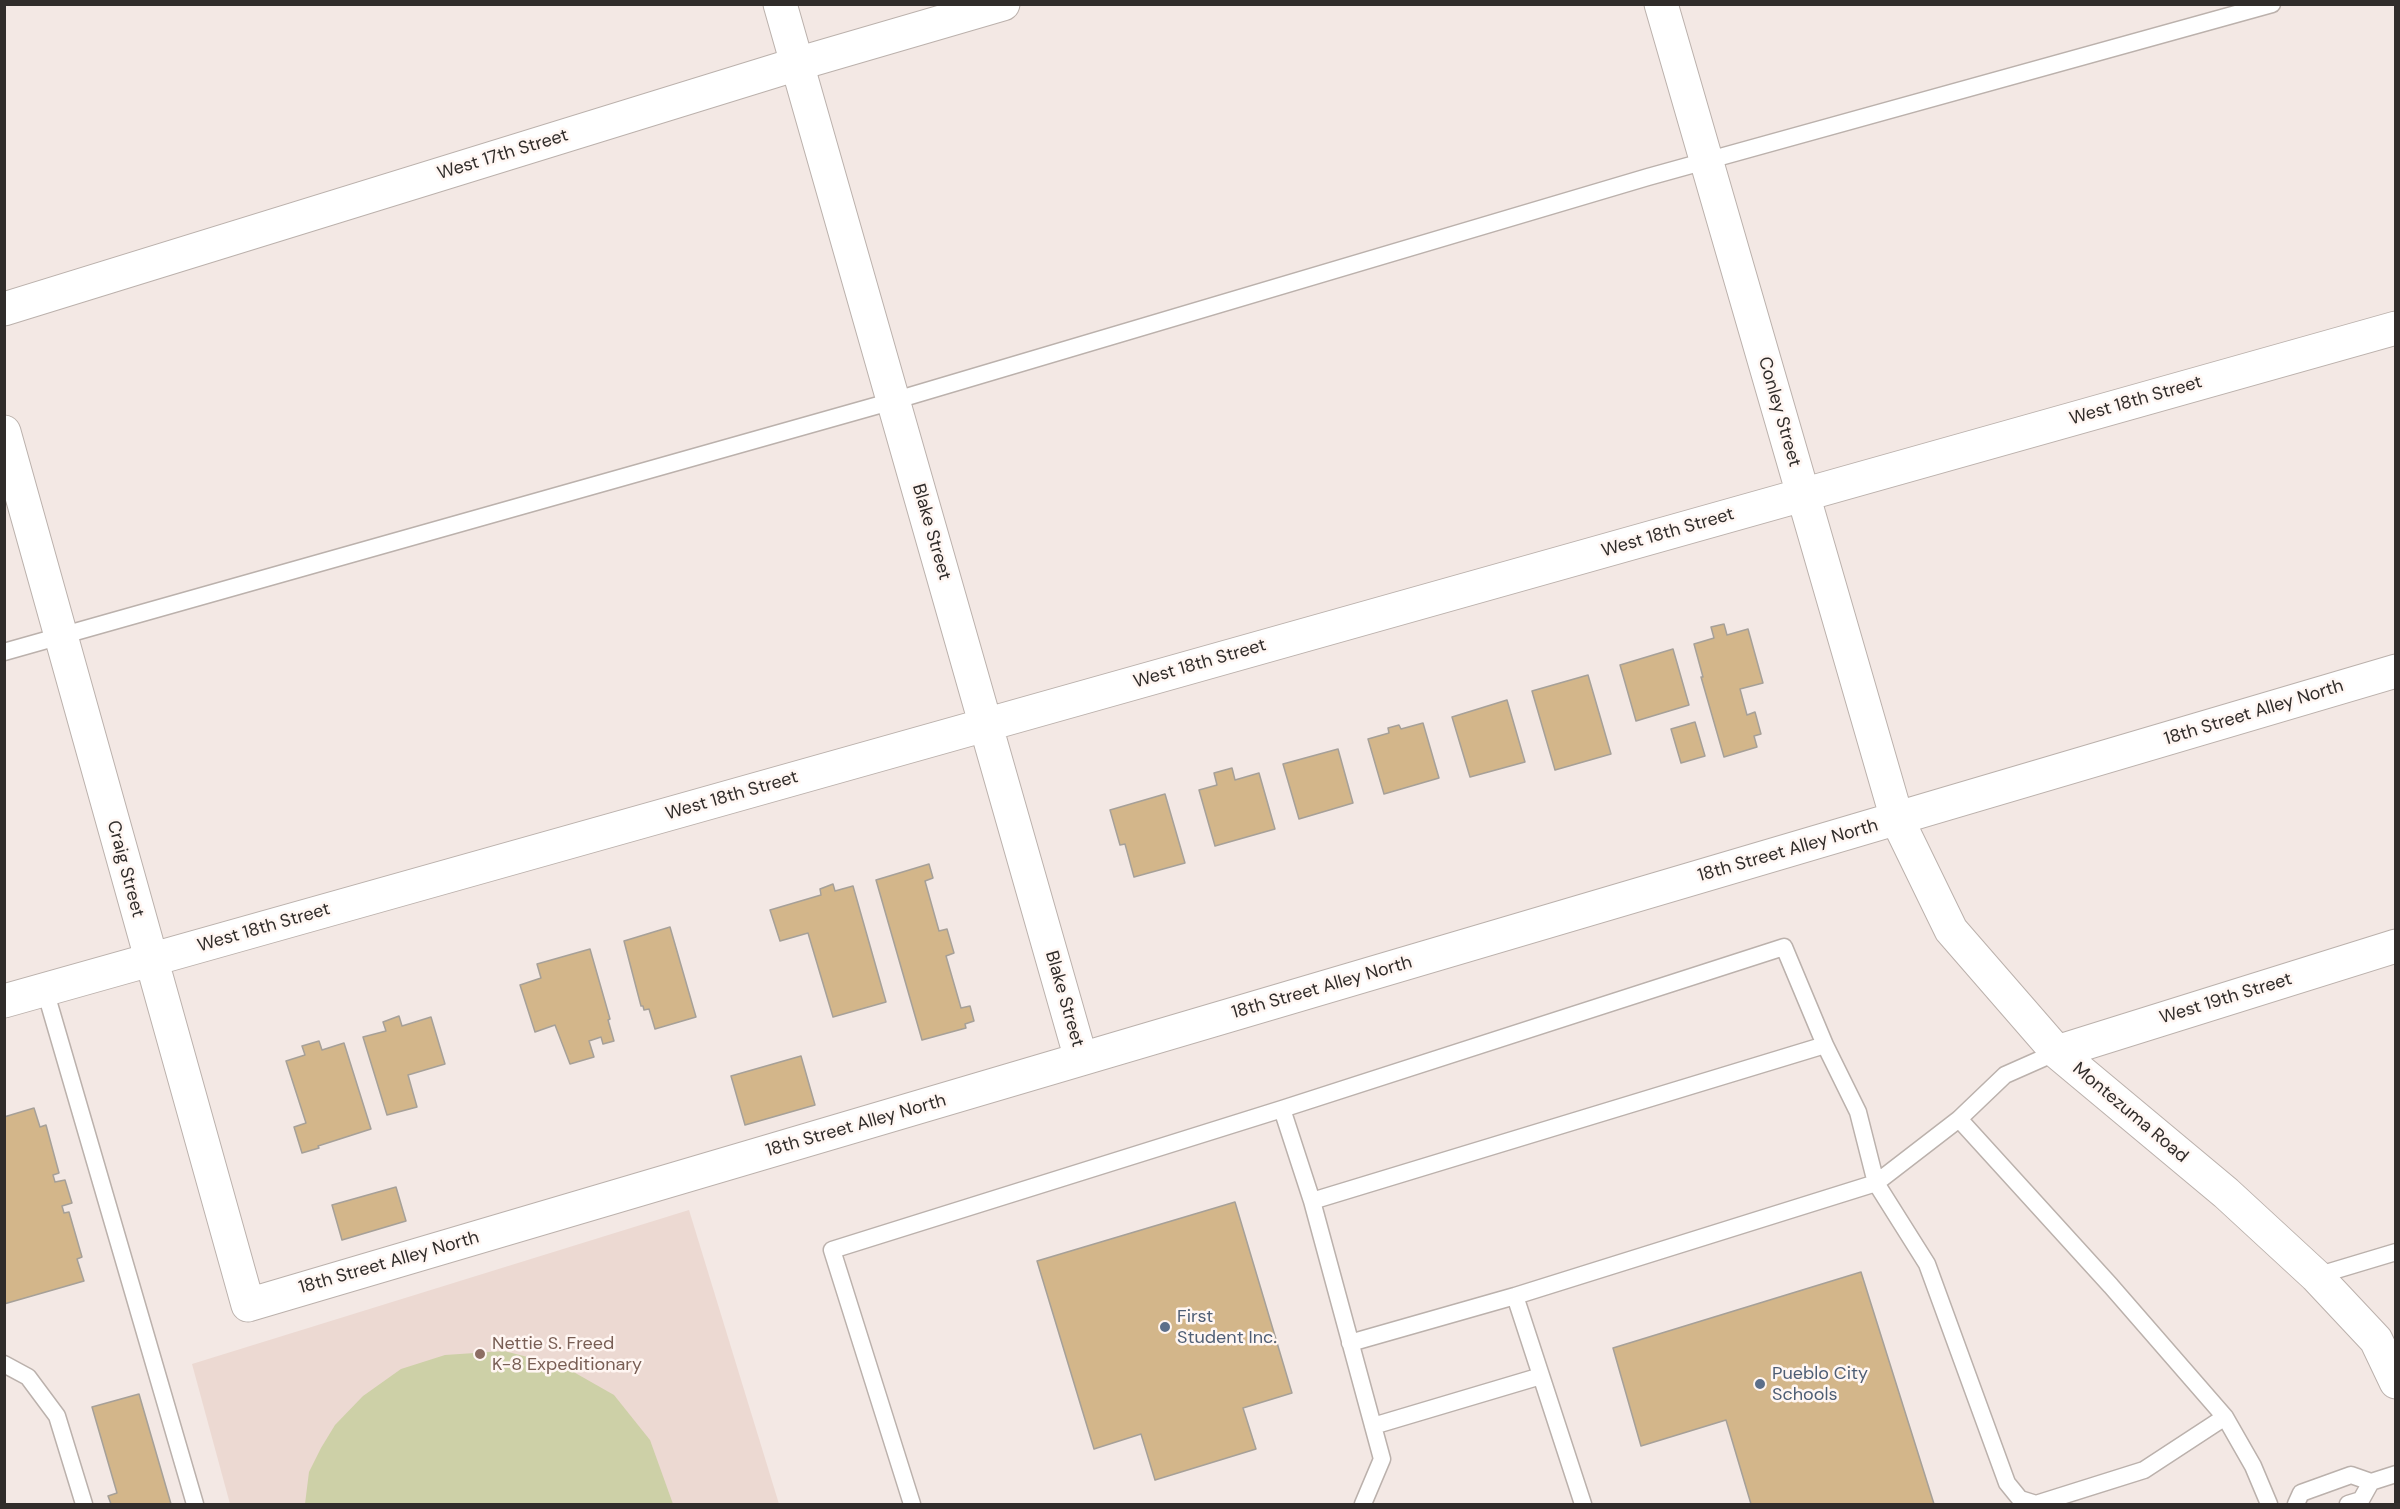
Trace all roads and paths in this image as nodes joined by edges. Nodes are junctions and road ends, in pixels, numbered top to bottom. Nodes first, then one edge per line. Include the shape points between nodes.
1 (780, 4) edge
2 (1003, 4) edge
3 (1661, 4) edge
4 (2272, 4) edge
5 (797, 64) junction
6 (1707, 161) junction
7 (4, 309) edge
8 (2396, 328) edge
9 (893, 401) junction
10 (4, 432) edge
11 (1803, 494) junction
12 (61, 636) junction
13 (4, 652) edge
14 (2396, 671) edge
15 (986, 725) junction
16 (1897, 819) junction
17 (2396, 946) edge
18 (150, 961) junction
19 (45, 990) junction
20 (4, 1001) edge
21 (1826, 1045) junction
22 (2057, 1052) junction
23 (1081, 1059) junction
24 (1282, 1108) junction
25 (1959, 1119) junction
26 (1876, 1184) junction
27 (1312, 1200) junction
28 (2396, 1252) edge
29 (2316, 1276) junction
30 (1515, 1296) junction
31 (248, 1305) joint
32 (1350, 1343) junction
33 (4, 1364) edge
34 (1541, 1376) junction
35 (2396, 1382) edge
36 (2225, 1417) junction
37 (1373, 1426) junction
38 (2396, 1474) edge
39 (2372, 1482) junction
40 (84, 1504) edge
41 (195, 1504) edge
42 (912, 1504) edge
43 (1363, 1504) edge
44 (1583, 1504) edge
45 (2269, 1504) edge
46 (2295, 1504) edge
47 (2348, 1504) edge

1 - 5 street, Blake Street
2 - 5 street, West 17th Street
3 - 6 street, Conley Street
4 - 6 lane
5 - 7 street, West 17th Street
5 - 9 street, Blake Street
6 - 9 lane
6 - 11 street, Conley Street
8 - 11 street, West 18th Street
9 - 12 lane
9 - 15 street, Blake Street
10 - 12 street, Craig Street
11 - 15 street, West 18th Street
11 - 16 street, Conley Street
12 - 13 lane
12 - 18 street, Craig Street
14 - 16 street, 18th Street Alley North
15 - 18 street, West 18th Street
15 - 23 street, Blake Street
16 - 22 street, Montezuma Road via 1951,930
16 - 23 street, 18th Street Alley North
17 - 22 street, West 19th Street
18 - 19 street, West 18th Street
18 - 31 street, Craig Street
19 - 20 street, West 18th Street
19 - 41 lane
21 - 24 lane via 1784,947
21 - 26 lane via 1858,1112
21 - 27 lane
22 - 25 lane via 2006,1075
22 - 29 street, Montezuma Road via 2226,1193
23 - 31 street, 18th Street Alley North
24 - 27 lane
24 - 42 lane via 832,1250
25 - 26 lane
25 - 36 lane
26 - 30 lane
26 - 36 lane via 1927,1264 2007,1483 2020,1499 2037,1504 2144,1470
27 - 32 lane
28 - 29 lane
29 - 35 street, Montezuma Road via 2376,1340
30 - 32 lane
30 - 34 lane
32 - 37 lane
33 - 40 lane via 28,1377 57,1416
34 - 37 lane
34 - 44 lane
36 - 45 lane
37 - 43 lane via 1382,1459
38 - 39 lane
39 - 46 lane via 2351,1474 2301,1493
39 - 47 lane via 2361,1500

